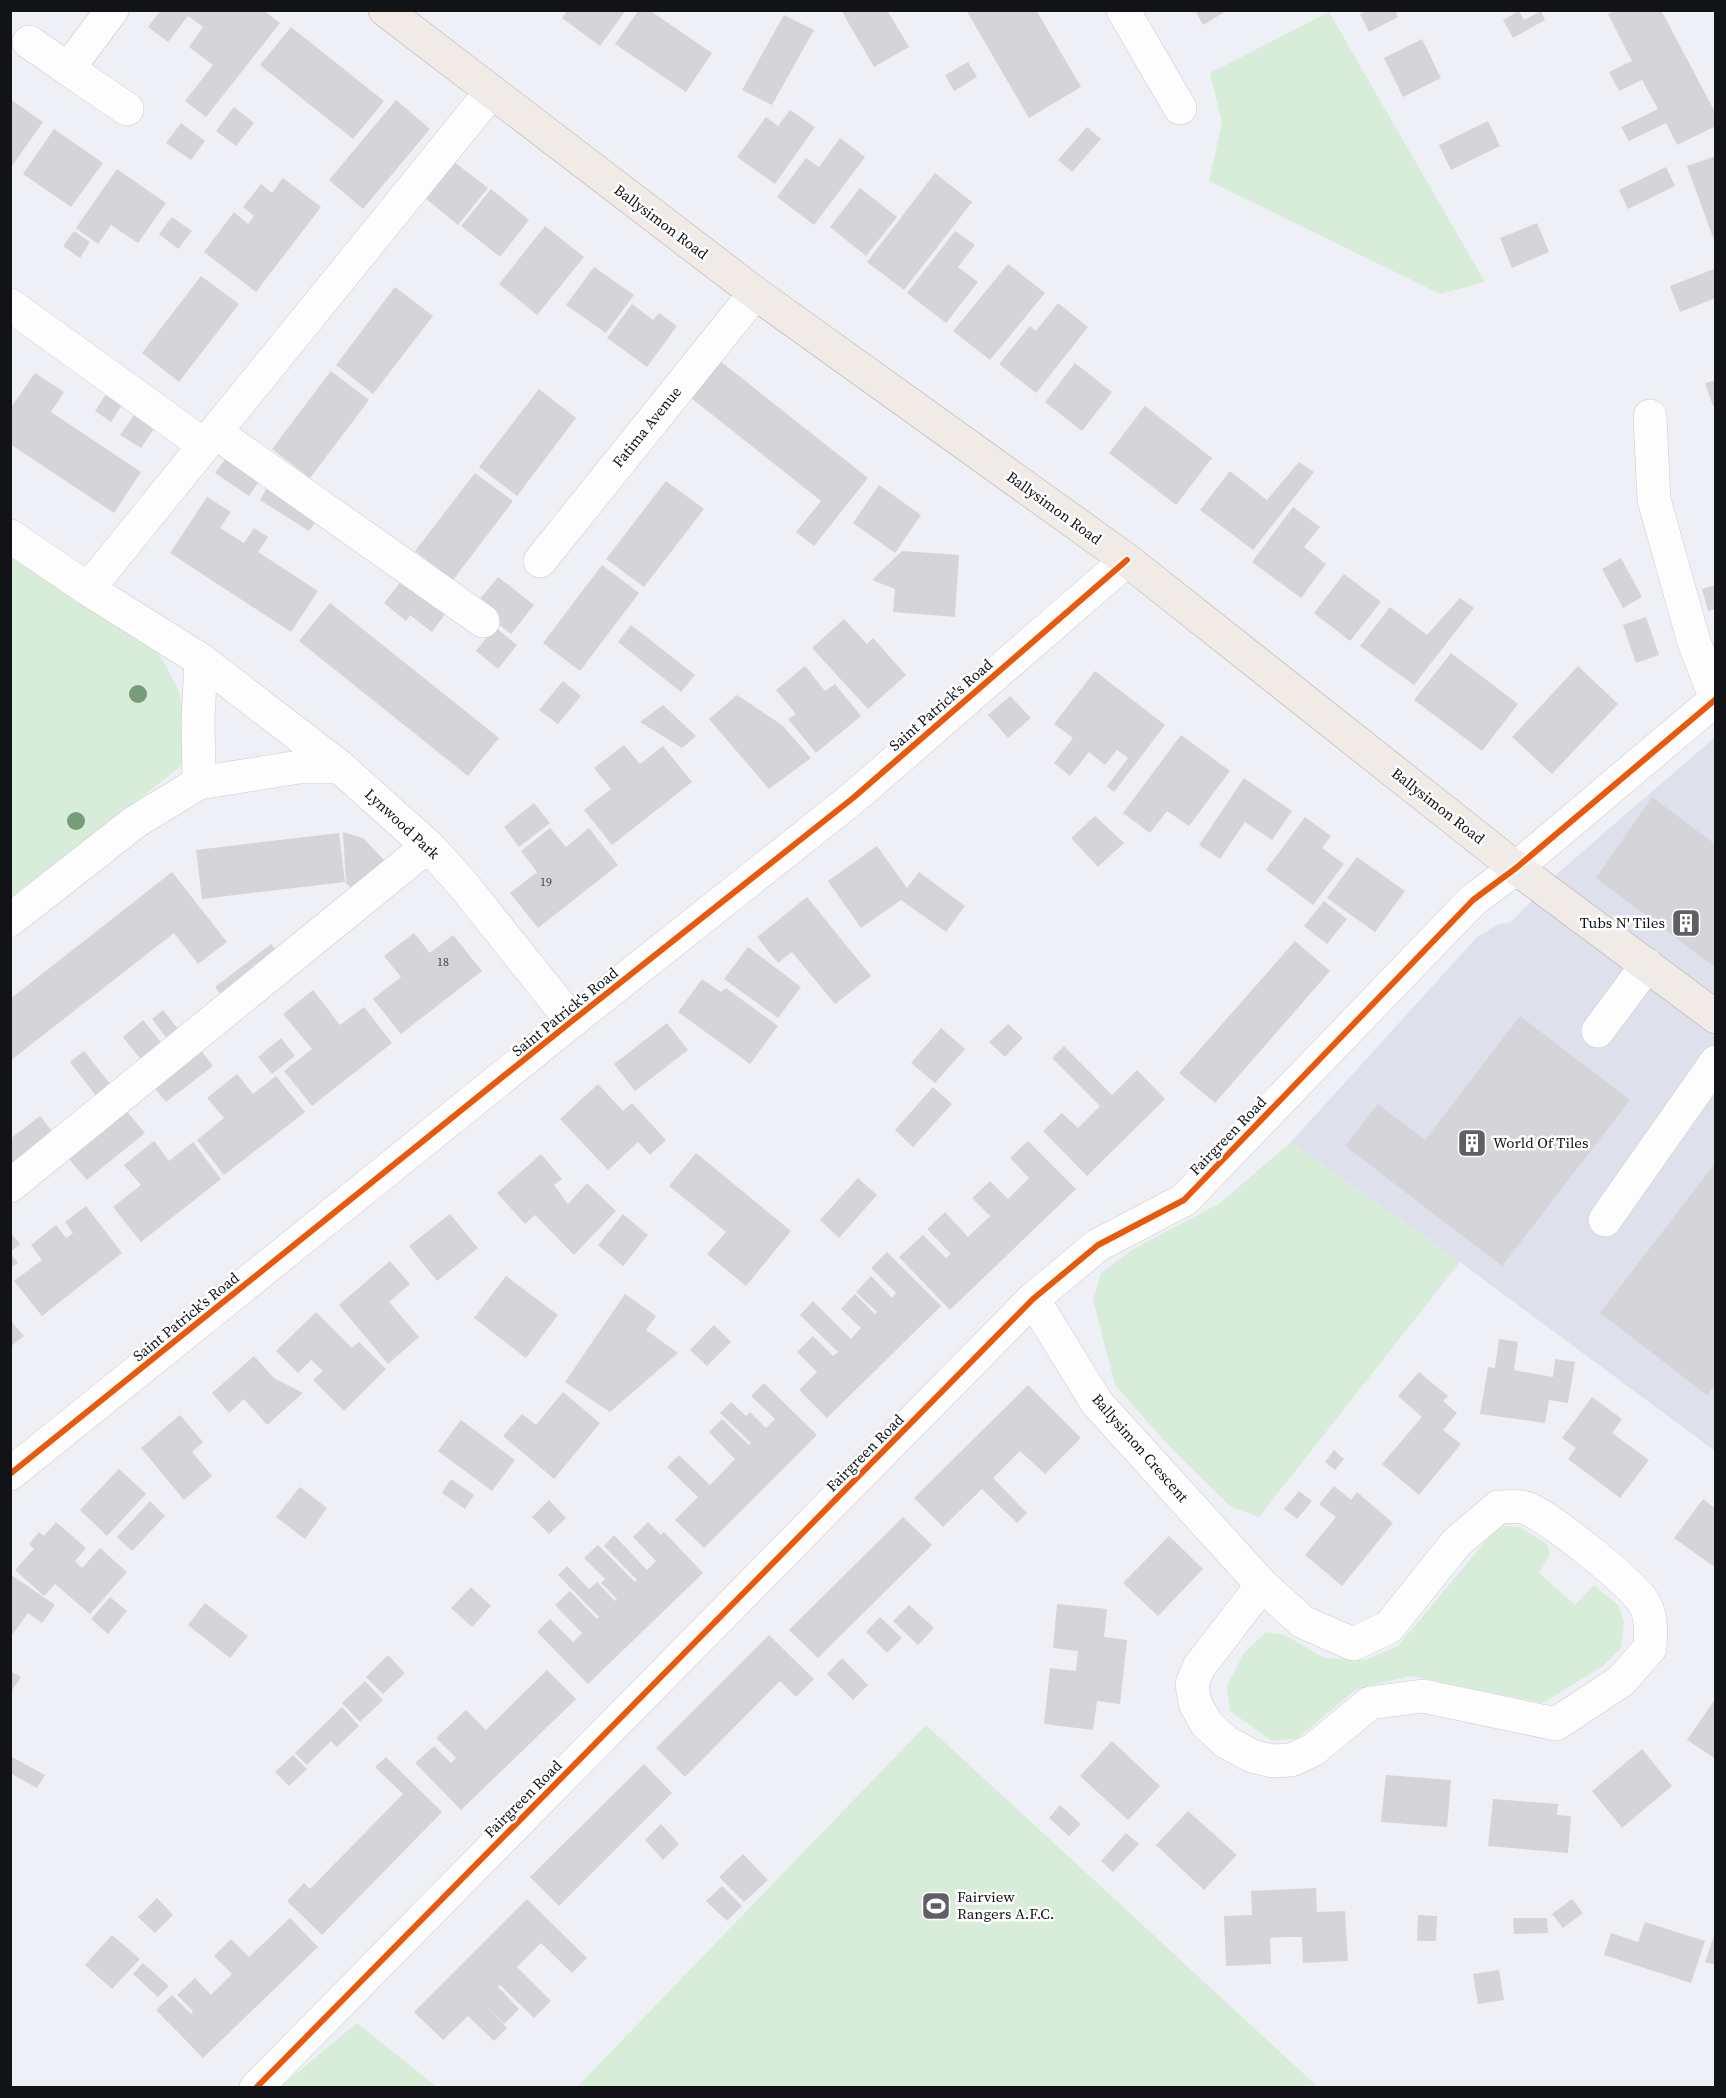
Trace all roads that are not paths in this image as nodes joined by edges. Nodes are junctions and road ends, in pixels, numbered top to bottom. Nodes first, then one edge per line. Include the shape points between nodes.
1 (112, 10) edge
2 (385, 10) edge
3 (1123, 10) edge
4 (29, 42) dead end
5 (68, 69) junction
6 (491, 92) junction
7 (1180, 108) dead end
8 (127, 109) dead end
9 (755, 293) junction
10 (10, 304) edge
11 (1650, 416) dead end
12 (210, 439) junction
13 (10, 536) edge
14 (1127, 560) junction
15 (540, 561) dead end
16 (88, 589) junction
17 (483, 621) dead end
18 (201, 660) junction
19 (1716, 699) edge
20 (340, 767) junction
21 (198, 783) junction
22 (428, 846) junction
23 (1516, 868) junction
24 (10, 920) edge
25 (1647, 965) junction
26 (1716, 1017) edge
27 (572, 1021) junction
28 (1598, 1031) dead end
29 (1716, 1062) edge
30 (10, 1186) edge
31 (1605, 1220) dead end
32 (1033, 1299) junction
33 (10, 1474) edge
34 (1262, 1585) junction
35 (256, 2088) edge

1 - 5 street
2 - 6 main road, Ballysimon Road
3 - 7 street
4 - 5 street
5 - 8 street
6 - 9 main road, Ballysimon Road
6 - 12 street
9 - 14 main road, Ballysimon Road
9 - 15 street, Fatima Avenue
10 - 12 street
11 - 19 street via 1654,500 1694,642
12 - 16 street
12 - 17 street
13 - 16 street, Lynwood Park
14 - 23 main road, Ballysimon Road
14 - 27 street, Saint Patrick's Road via 853,798
16 - 18 street, Lynwood Park
18 - 20 street, Lynwood Park
18 - 21 street
19 - 23 street, Fairgreen Road
20 - 21 street via 299,767
20 - 22 street, Lynwood Park
21 - 24 street via 135,822
22 - 27 street, Lynwood Park
22 - 30 street
23 - 25 main road, Ballysimon Road
23 - 32 street, Fairgreen Road via 1473,900 1184,1200 1098,1245
25 - 26 main road, Ballysimon Road
25 - 28 street
27 - 33 street, Saint Patrick's Road
29 - 31 street
32 - 34 street, Ballysimon Crescent via 1097,1403
32 - 35 street, Fairgreen Road
34 - 34 street, Ballysimon Crescent via 1303,1622 1353,1644 1389,1627 1456,1543 1498,1507 1524,1507 1551,1522 1629,1585 1645,1603 1651,1623 1650,1648 1621,1681 1556,1724 1423,1696 1370,1703 1313,1750 1291,1760 1272,1761 1252,1756 1226,1742 1206,1723 1195,1703 1192,1684 1199,1667

